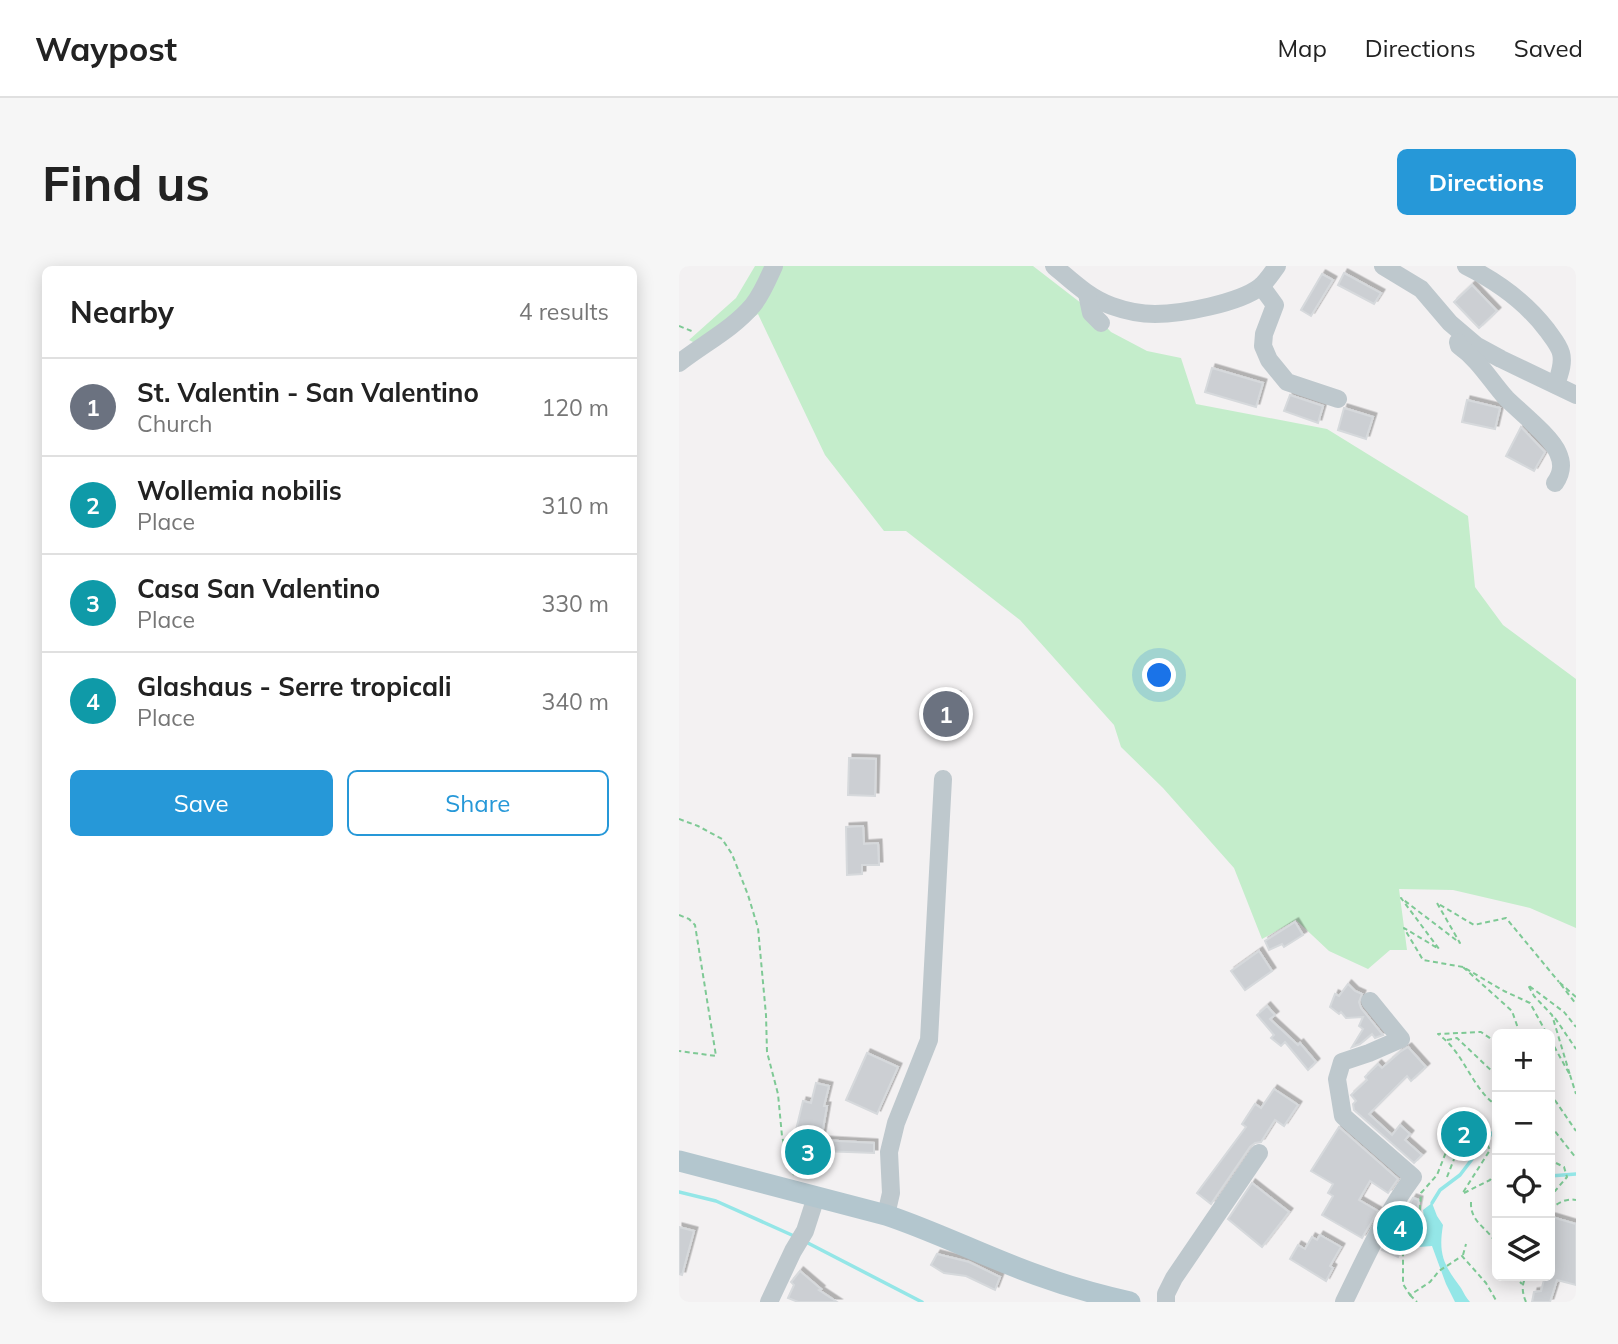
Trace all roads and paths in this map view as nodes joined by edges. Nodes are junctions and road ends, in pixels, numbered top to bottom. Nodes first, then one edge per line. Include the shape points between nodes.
1 (774, 266) edge
2 (1054, 266) edge
3 (1277, 266) edge
4 (1383, 266) edge
5 (1466, 266) edge
6 (1261, 286) junction
7 (1087, 294) junction
8 (1101, 323) dead end
9 (1459, 332) junction
10 (679, 363) edge
11 (1556, 385) junction
12 (1576, 385) edge
13 (1576, 395) edge
14 (1338, 399) dead end
15 (1555, 483) dead end
16 (943, 779) dead end
17 (679, 819) edge
18 (679, 915) edge
19 (1463, 967) junction
20 (1559, 982) junction
21 (1576, 997) edge
22 (1370, 1001) dead end
23 (1576, 1004) edge
24 (1552, 1015) junction
25 (1576, 1027) edge
26 (1518, 1029) edge
27 (1544, 1029) edge
28 (1446, 1040) junction
29 (1492, 1040) edge
30 (1555, 1048) edge
31 (1576, 1049) edge
32 (679, 1051) edge
33 (1492, 1071) edge
34 (1570, 1075) junction
35 (1576, 1094) edge
36 (1555, 1100) edge
37 (1492, 1103) edge
38 (1555, 1131) edge
39 (1576, 1131) edge
40 (1458, 1149) junction
41 (1259, 1153) dead end
42 (1576, 1158) edge
43 (679, 1161) edge
44 (1555, 1162) edge
45 (795, 1177) dead end
46 (1447, 1177) dead end
47 (1492, 1177) edge
48 (1555, 1191) edge
49 (816, 1198) junction
50 (1576, 1200) edge
51 (1471, 1202) dead end
52 (1555, 1206) edge
53 (886, 1215) junction
54 (1492, 1238) edge
55 (1466, 1244) dead end
56 (1462, 1256) junction
57 (1519, 1281) edge
58 (1525, 1281) edge
59 (1523, 1285) junction
60 (1410, 1295) junction
61 (769, 1302) edge
62 (1130, 1302) edge
63 (1167, 1302) edge
64 (1344, 1302) edge
65 (1417, 1302) edge
66 (1497, 1302) edge
67 (1526, 1302) edge

1 - 10 street via 754,303 736,322
2 - 7 street
3 - 6 street
4 - 9 street via 1421,289
5 - 11 street via 1519,299 1547,330 1562,354
6 - 7 street via 1221,303 1156,314 1120,309
6 - 14 street via 1275,305 1264,334 1269,360 1287,382
7 - 8 street via 1091,313
9 - 11 street via 1500,359
9 - 15 street via 1459,346 1555,445 1562,464
11 - 12 street
11 - 13 street
16 - 53 street via 929,1040 888,1152 891,1193
17 - 45 path via 722,839 748,895 758,928 767,1052 782,1136
18 - 32 path via 695,925 716,1056
19 - 20 path via 1423,960 1404,928 1439,949 1401,898 1460,943 1437,903 1473,925 1506,918
19 - 26 path via 1511,1012
19 - 27 path via 1530,1003
20 - 21 path
20 - 23 path
22 - 64 street via 1401,1039 1342,1062 1337,1079 1343,1116 1413,1177 1374,1238
24 - 25 path via 1528,985
24 - 31 path
24 - 34 path
28 - 29 path via 1438,1034 1481,1032
28 - 33 path via 1457,1038
28 - 37 path
30 - 34 path
34 - 35 path
36 - 39 path
38 - 42 path
40 - 46 path
40 - 47 path via 1473,1136 1484,1138 1490,1150 1462,1194
40 - 60 path via 1448,1147 1437,1175 1421,1193 1419,1222 1411,1228 1403,1252 1403,1284
41 - 63 street via 1174,1278 1165,1294
43 - 49 main road
44 - 48 path via 1564,1167 1567,1177
49 - 53 main road
49 - 61 street via 805,1231
50 - 52 path
51 - 54 path via 1473,1217
53 - 62 main road via 1036,1275
55 - 56 path
56 - 60 path
56 - 66 path
57 - 59 path
58 - 59 path
59 - 67 path
60 - 65 path

